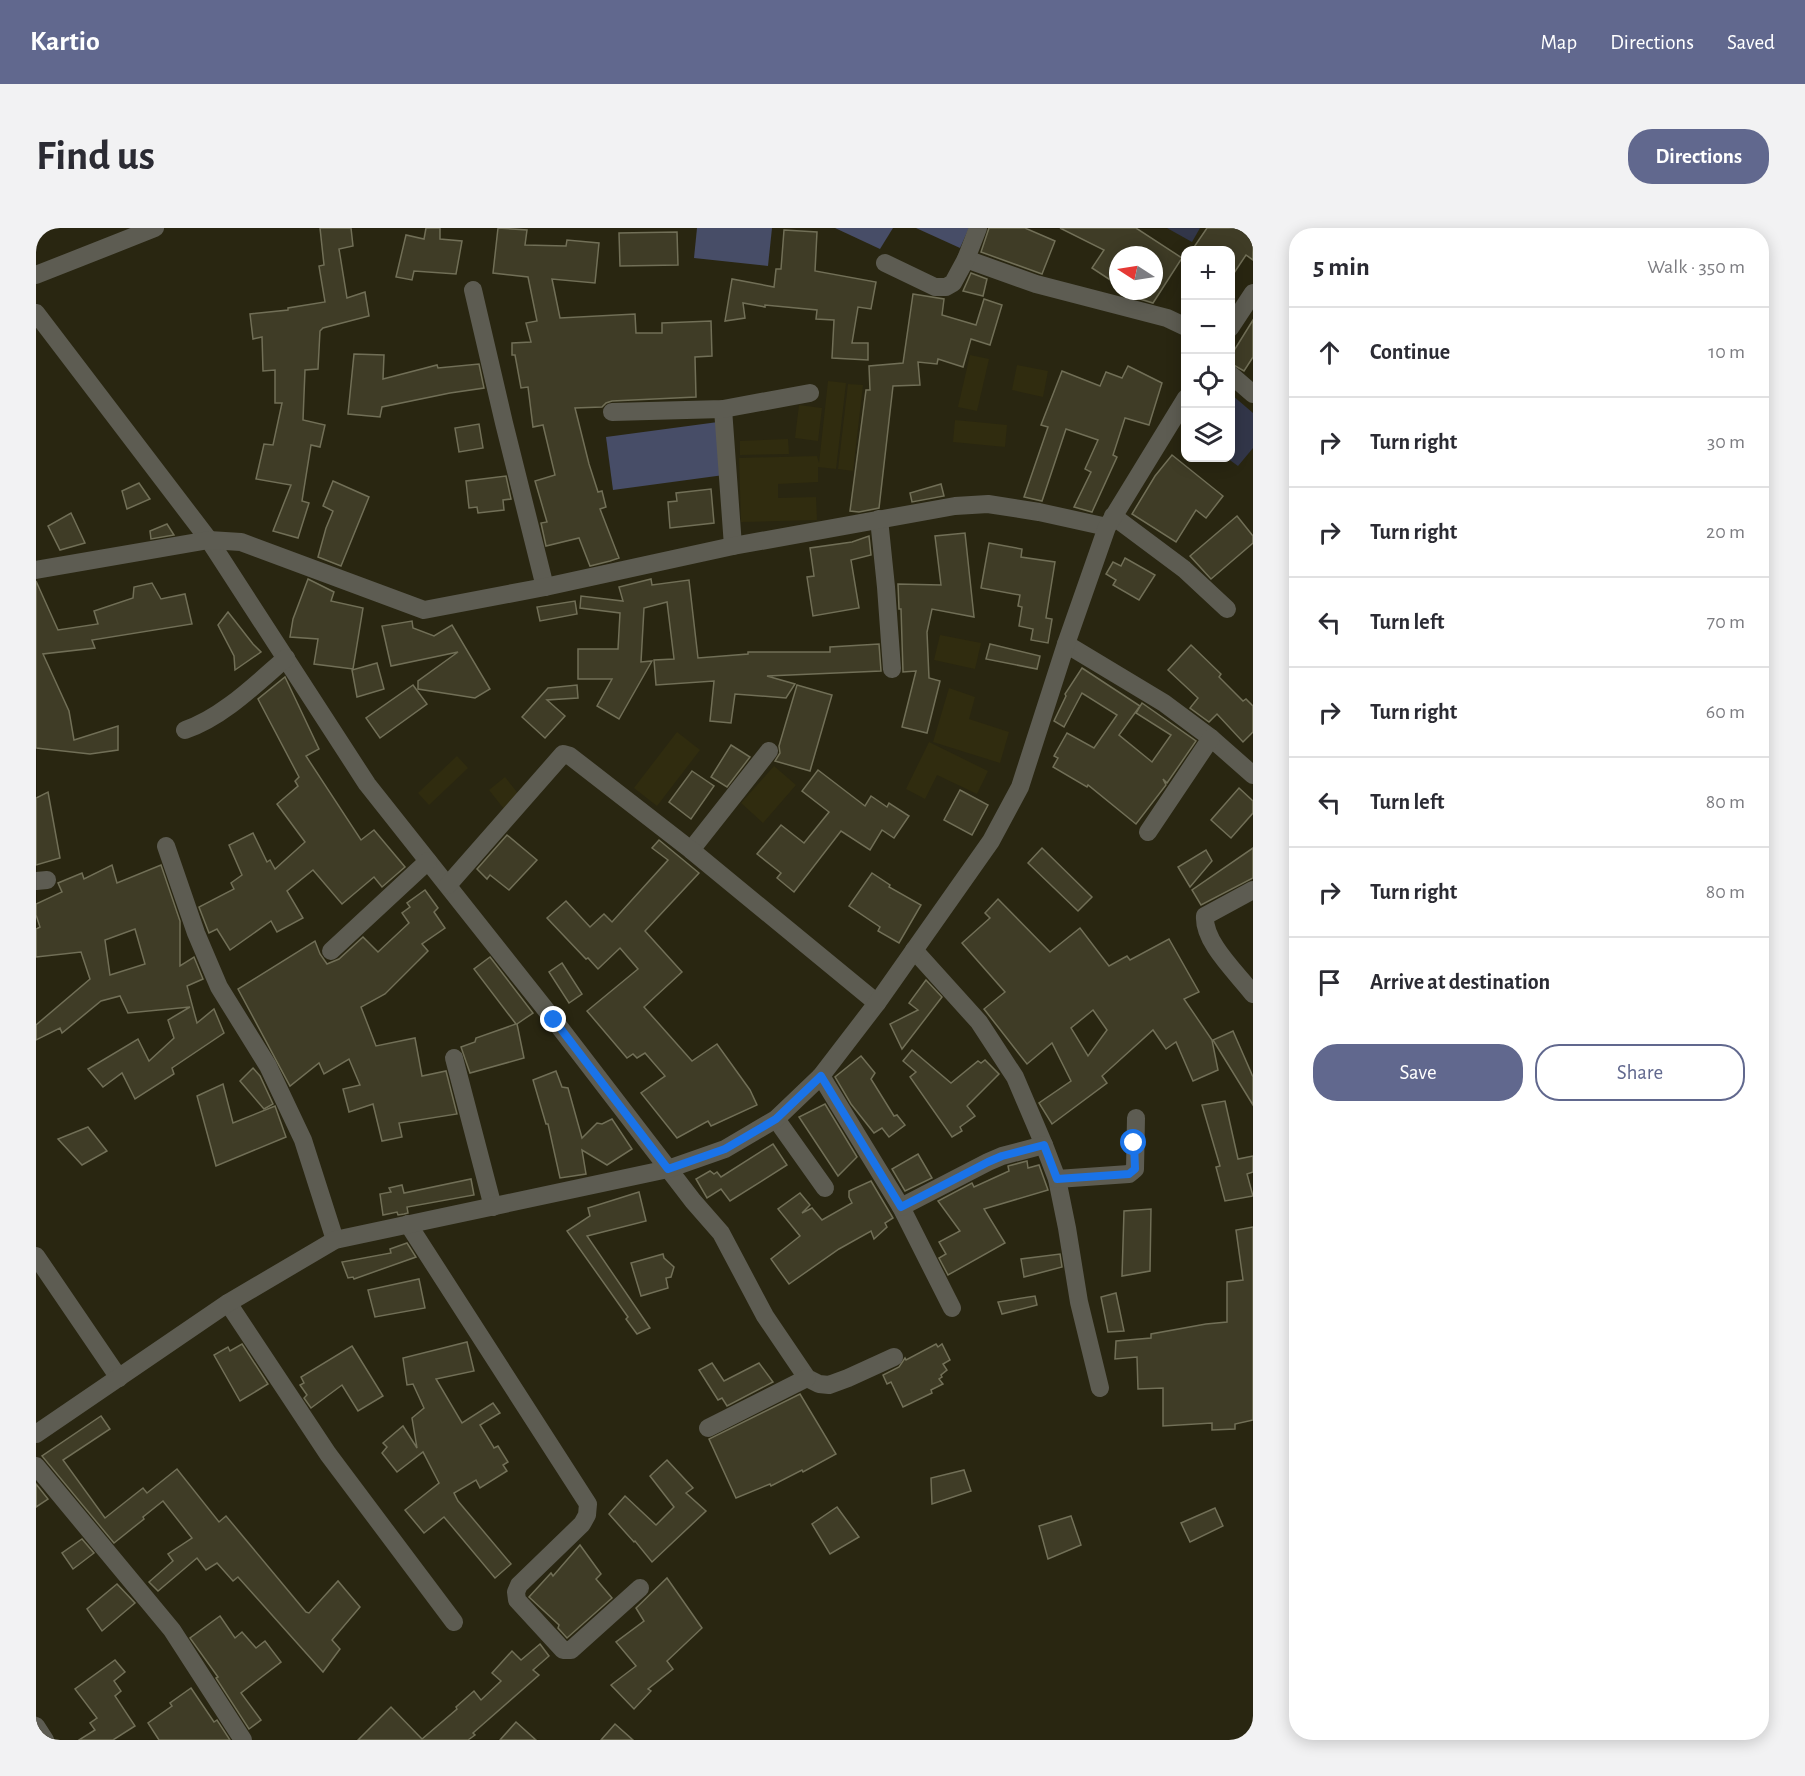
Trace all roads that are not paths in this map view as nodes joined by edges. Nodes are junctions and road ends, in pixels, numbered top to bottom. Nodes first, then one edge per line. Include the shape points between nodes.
1 (155, 228) edge
2 (978, 228) edge
3 (966, 259) junction
4 (885, 263) dead end
5 (36, 275) edge
6 (473, 290) dead end
7 (1253, 293) edge
8 (36, 313) edge
9 (1235, 320) edge
10 (1181, 325) edge
11 (1235, 378) edge
12 (810, 393) dead end
13 (1253, 394) edge
14 (1181, 405) edge
15 (723, 409) junction
16 (612, 412) dead end
17 (879, 519) junction
18 (1110, 521) junction
19 (209, 540) junction
20 (733, 546) junction
21 (36, 570) edge
22 (545, 587) junction
23 (1227, 609) dead end
24 (1066, 644) junction
25 (286, 658) junction
26 (892, 669) dead end
27 (185, 730) dead end
28 (1211, 738) junction
29 (769, 751) dead end
30 (1253, 775) edge
31 (1148, 832) dead end
32 (166, 846) dead end
33 (690, 850) junction
34 (428, 861) junction
35 (448, 885) junction
36 (1253, 890) edge
37 (914, 950) junction
38 (331, 951) dead end
39 (1253, 994) edge
40 (877, 1002) junction
41 (454, 1058) dead end
42 (821, 1076) junction
43 (1136, 1118) dead end
44 (776, 1119) junction
45 (1044, 1145) junction
46 (668, 1169) junction
47 (1057, 1179) junction
48 (825, 1188) dead end
49 (493, 1207) junction
50 (901, 1207) junction
51 (408, 1224) junction
52 (335, 1240) junction
53 (36, 1256) edge
54 (228, 1303) junction
55 (952, 1308) dead end
56 (894, 1357) dead end
57 (119, 1378) junction
58 (807, 1378) junction
59 (1100, 1388) dead end
60 (708, 1428) dead end
61 (36, 1434) edge
62 (36, 1466) edge
63 (640, 1588) dead end
64 (454, 1622) dead end
65 (36, 1726) edge
66 (45, 1740) edge
67 (243, 1740) edge

1 - 5 street
2 - 3 street
3 - 4 street via 953,283 946,287 935,287
3 - 10 street via 1036,284
6 - 22 street
7 - 9 street
8 - 19 street
11 - 13 street
12 - 15 street
14 - 18 street
15 - 16 street
15 - 20 street
17 - 18 street via 988,504
17 - 20 street
17 - 26 street
18 - 23 street via 1184,569
18 - 24 street
19 - 21 street
19 - 22 street via 241,542 424,610
19 - 25 street
20 - 22 street
24 - 28 street via 1164,703
24 - 37 street via 1020,787 991,841
25 - 27 street via 239,698 198,726
25 - 34 street via 367,784
28 - 30 street
28 - 31 street
29 - 33 street
32 - 52 street via 219,987 268,1066 303,1140
33 - 35 street via 563,754
33 - 40 street
34 - 35 street
34 - 38 street
35 - 46 street
36 - 39 street via 1204,916 1204,925 1210,939
37 - 40 street
37 - 45 street via 979,1022 1015,1077
40 - 42 street
41 - 49 street
42 - 44 street
42 - 50 street
43 - 47 street via 1135,1169 1129,1174
44 - 46 street via 725,1149
44 - 48 street
45 - 47 street
45 - 50 street via 988,1162
46 - 49 street
46 - 58 street via 721,1233 765,1316
47 - 59 street via 1079,1302
49 - 51 street
50 - 55 street
51 - 52 street
51 - 63 street via 588,1504 582,1524 519,1586 517,1600 563,1650 571,1650
52 - 54 street
53 - 57 street
54 - 57 street
54 - 64 street via 328,1454
56 - 58 street via 829,1384
57 - 61 street
58 - 60 street
62 - 67 street via 172,1630
65 - 66 street

